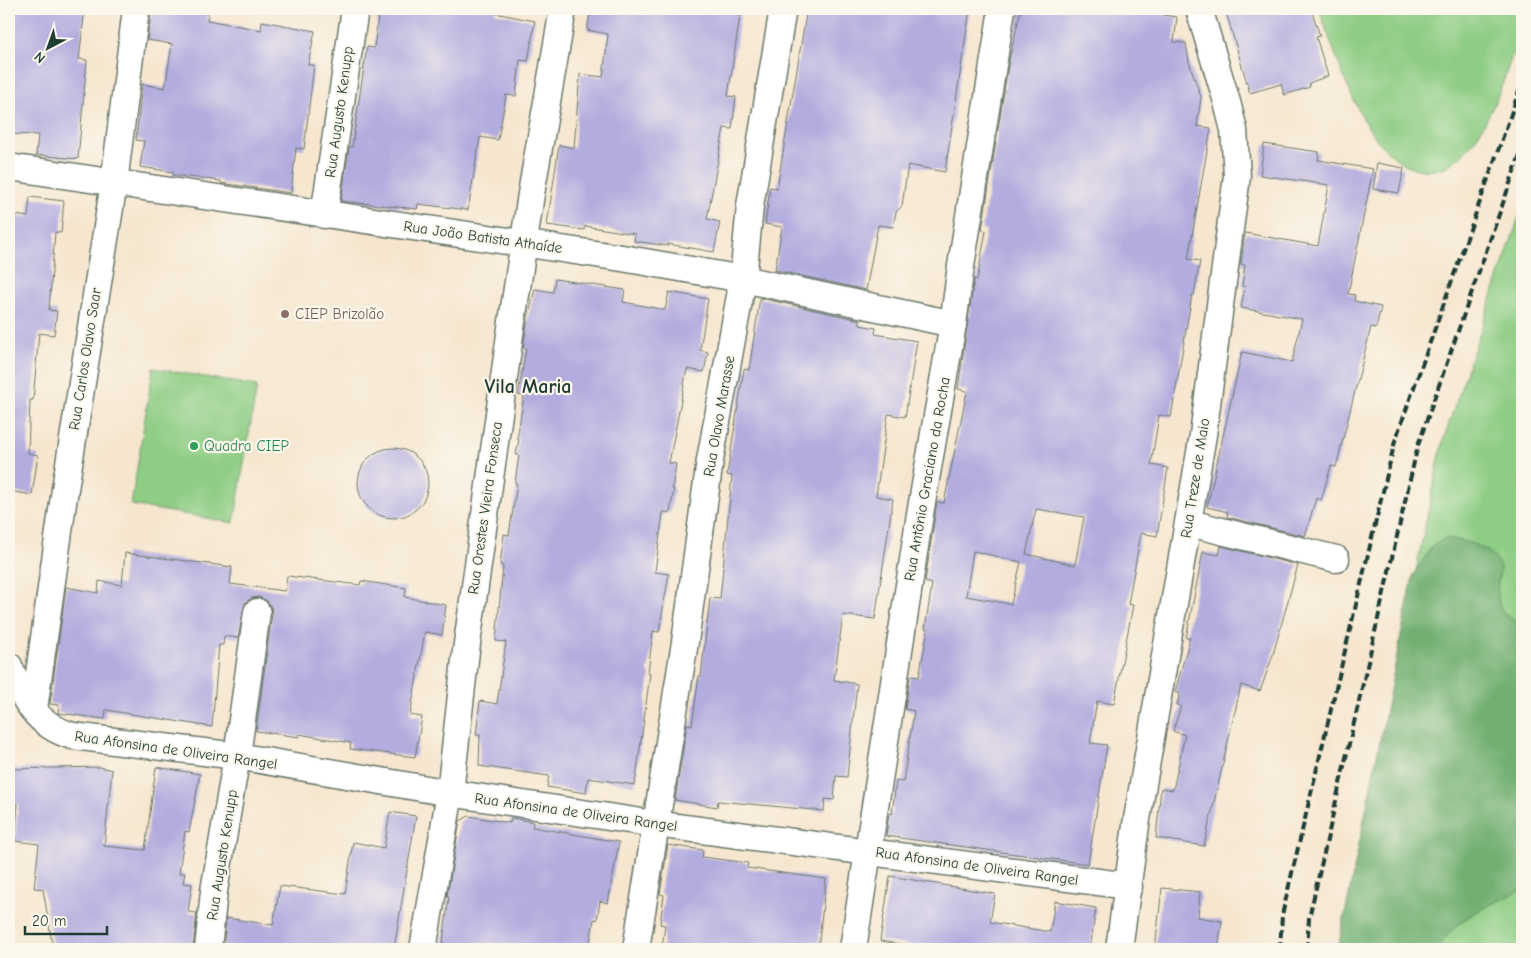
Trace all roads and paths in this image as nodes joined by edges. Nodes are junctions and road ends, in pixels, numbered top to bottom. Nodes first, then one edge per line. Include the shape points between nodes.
1 (136, 9) edge
2 (355, 9) edge
3 (563, 9) edge
4 (783, 9) edge
5 (1002, 9) edge
6 (1199, 9) edge
7 (9, 167) edge
8 (114, 183) junction
9 (324, 215) junction
10 (526, 242) junction
11 (743, 279) junction
12 (953, 324) junction
13 (1188, 523) junction
14 (1336, 559) dead end
15 (257, 612) dead end
16 (9, 666) edge
17 (34, 709) junction
18 (237, 756) junction
19 (450, 793) junction
20 (656, 824) junction
21 (870, 852) junction
22 (1129, 886) junction
23 (208, 949) edge
24 (423, 949) edge
25 (636, 949) edge
26 (853, 949) edge
27 (1119, 949) edge

1 - 8 street, Rua Carlos Olavo Saar
2 - 9 street, Rua Augusto Kenupp
3 - 10 street, Rua Orestes Vieira Fonseca via 531,194
4 - 11 street, Rua Olavo Marasse via 750,206
5 - 12 street, Rua Antônio Graciano da Rocha
6 - 13 street, Rua Treze de Maio via 1234,130 1237,176 1203,435
7 - 8 street, Rua João Batista Athaíde
8 - 9 street, Rua João Batista Athaíde
8 - 17 street, Rua Carlos Olavo Saar via 62,508
9 - 10 street, Rua João Batista Athaíde
10 - 11 street, Rua João Batista Athaíde
10 - 19 street, Rua Orestes Vieira Fonseca via 487,494
11 - 12 street, Rua João Batista Athaíde
11 - 20 street, Rua Olavo Marasse via 710,460
12 - 21 street, Rua Antônio Graciano da Rocha via 895,676
13 - 14 street
13 - 22 street, Rua Treze de Maio
15 - 18 street, Rua Augusto Kenupp
16 - 17 street, Rua Afonsina de Oliveira Rangel
17 - 18 street, Rua Afonsina de Oliveira Rangel via 49,727 73,736
18 - 19 street, Rua Afonsina de Oliveira Rangel
18 - 23 street, Rua Augusto Kenupp via 214,891
19 - 20 street, Rua Afonsina de Oliveira Rangel
19 - 24 street, Rua Orestes Vieira Fonseca
20 - 21 street, Rua Afonsina de Oliveira Rangel
20 - 25 street, Rua Olavo Marasse
21 - 22 street, Rua Afonsina de Oliveira Rangel
21 - 26 street, Rua Antônio Graciano da Rocha
22 - 27 street, Rua Treze de Maio

